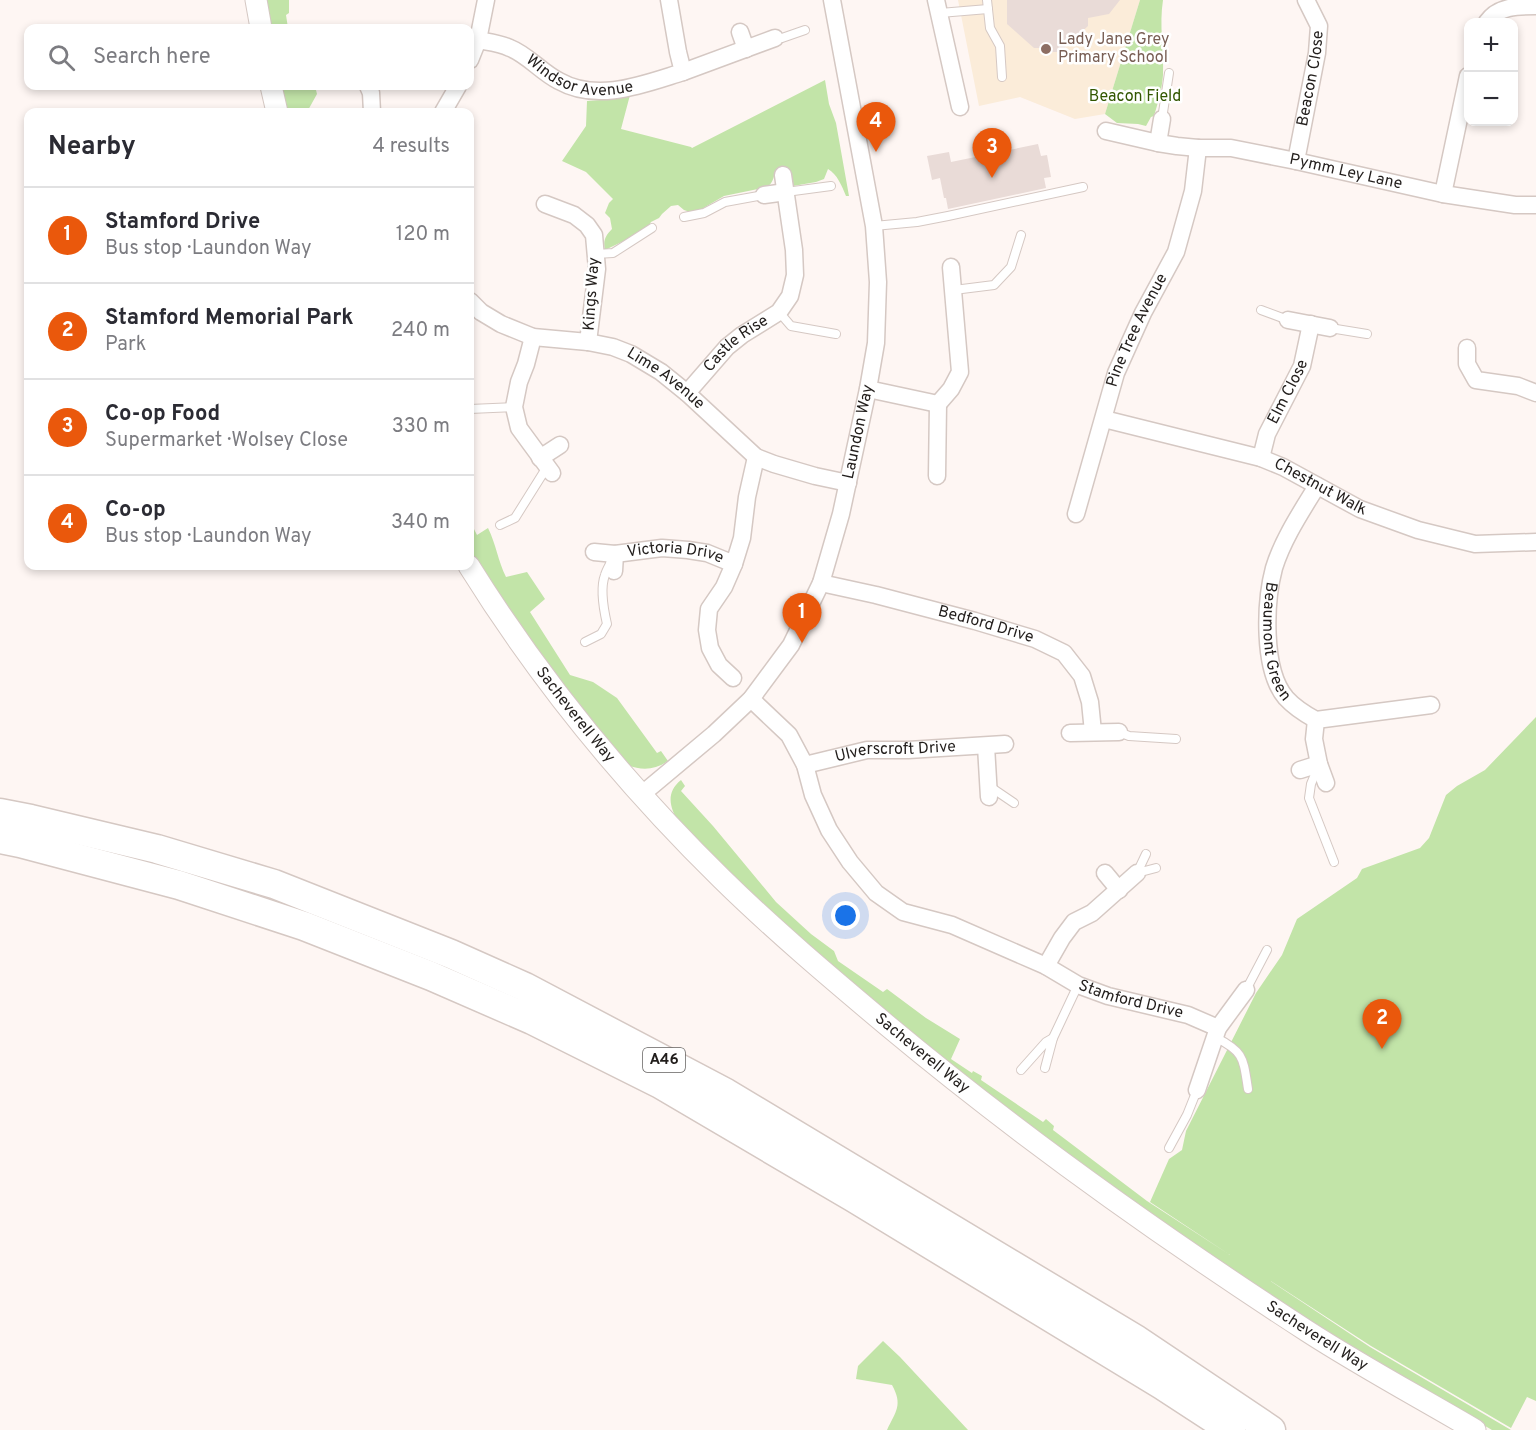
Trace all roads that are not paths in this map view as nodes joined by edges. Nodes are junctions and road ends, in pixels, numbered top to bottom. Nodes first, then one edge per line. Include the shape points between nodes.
1 (256, 0) edge
2 (486, 0) edge
3 (669, 0) edge
4 (832, 0) edge
5 (1306, 0) edge
6 (987, 4) edge
7 (1536, 6) edge
8 (938, 7) edge
9 (1493, 13) edge
10 (260, 24) edge
11 (805, 30) dead end
12 (740, 32) dead end
13 (774, 38) joint
14 (478, 40) junction
15 (746, 49) junction
16 (474, 50) edge
17 (683, 72) junction
18 (1169, 73) dead end
19 (1002, 77) dead end
20 (272, 90) edge
21 (370, 90) edge
22 (456, 90) edge
23 (1464, 95) edge
24 (960, 107) dead end
25 (276, 108) edge
26 (372, 108) edge
27 (445, 108) edge
28 (1162, 119) joint
29 (1106, 131) dead end
30 (1158, 143) junction
31 (1198, 148) junction
32 (1296, 161) junction
33 (783, 175) dead end
34 (831, 186) dead end
35 (1083, 187) dead end
36 (786, 192) junction
37 (1443, 194) junction
38 (764, 195) joint
39 (545, 204) dead end
40 (1536, 205) edge
41 (684, 217) dead end
42 (874, 226) junction
43 (652, 228) dead end
44 (1021, 236) dead end
45 (596, 254) junction
46 (951, 267) dead end
47 (954, 290) junction
48 (474, 305) edge
49 (1261, 310) dead end
50 (779, 312) junction
51 (1288, 320) joint
52 (1311, 324) junction
53 (1329, 328) joint
54 (836, 334) dead end
55 (1367, 334) dead end
56 (533, 337) junction
57 (588, 342) junction
58 (1467, 348) dead end
59 (868, 389) junction
60 (687, 393) junction
61 (1536, 393) edge
62 (938, 404) junction
63 (514, 407) junction
64 (474, 410) edge
65 (1104, 419) junction
66 (560, 445) dead end
67 (756, 457) junction
68 (1261, 458) junction
69 (547, 466) junction
70 (937, 476) dead end
71 (848, 483) junction
72 (1317, 486) junction
73 (1076, 514) dead end
74 (500, 525) dead end
75 (1536, 542) edge
76 (594, 552) dead end
77 (615, 554) junction
78 (734, 564) junction
79 (471, 570) edge
80 (614, 571) dead end
81 (821, 583) junction
82 (585, 642) dead end
83 (733, 678) dead end
84 (752, 699) junction
85 (1431, 705) dead end
86 (1316, 720) junction
87 (1093, 732) junction
88 (1119, 732) joint
89 (1070, 733) dead end
90 (1176, 739) dead end
91 (1005, 744) dead end
92 (986, 746) junction
93 (1319, 764) junction
94 (805, 765) junction
95 (1300, 770) dead end
96 (1326, 783) dead end
97 (989, 791) joint
98 (641, 795) junction
99 (1014, 803) dead end
100 (0, 813) edge
101 (0, 839) edge
102 (1146, 854) dead end
103 (1334, 862) dead end
104 (1156, 868) dead end
105 (1105, 873) dead end
106 (1137, 873) junction
107 (1119, 890) junction
108 (1267, 950) dead end
109 (1046, 966) junction
110 (1078, 985) junction
111 (1246, 990) joint
112 (1216, 1033) junction
113 (1053, 1038) junction
114 (1045, 1068) dead end
115 (1021, 1070) dead end
116 (1248, 1089) dead end
117 (1197, 1090) joint
118 (1169, 1148) dead end
119 (1231, 1430) edge
120 (1272, 1430) edge
121 (1475, 1430) edge

1 - 10 street
2 - 14 street
3 - 17 street
4 - 42 street, Laundon Way
5 - 32 street, Beacon Close via 1319,26
6 - 8 lane
6 - 19 lane via 990,28 999,46
7 - 9 street
8 - 24 street
11 - 13 lane
12 - 15 street
13 - 15 street, Windsor Avenue
14 - 16 street
14 - 17 street, Windsor Avenue via 509,47 559,82 582,90 606,92
15 - 17 street, Windsor Avenue
18 - 28 lane
20 - 25 street
21 - 26 street
22 - 27 street
23 - 37 street
28 - 30 street
29 - 30 street, Pymm Ley Lane
30 - 31 street, Pymm Ley Lane
31 - 32 street, Pymm Ley Lane via 1231,148
31 - 65 street, Pine Tree Avenue via 1193,191 1176,252 1116,373
32 - 37 street, Pymm Ley Lane
33 - 36 street, Castle Rise
34 - 36 lane
35 - 42 lane via 917,222
36 - 38 street
36 - 50 street, Castle Rise via 795,275 790,296
37 - 40 street, Pymm Ley Lane
38 - 41 lane via 725,202 704,213
39 - 45 street, Kings Way via 574,215 587,225 594,235
42 - 59 street, Laundon Way via 878,282 876,343
43 - 45 lane via 613,253
44 - 47 lane via 1011,267 994,285
45 - 57 street, Kings Way
46 - 47 street
47 - 62 street via 960,372
48 - 56 street, Lime Avenue via 501,324
49 - 51 lane
50 - 54 lane via 791,326
50 - 60 street, Castle Rise via 727,347
51 - 52 street
52 - 53 street
52 - 68 street, Elm Close via 1302,366 1267,434
53 - 55 lane
56 - 57 street, Lime Avenue
56 - 63 street
57 - 60 street, Lime Avenue via 631,354
58 - 61 street via 1471,387 1518,386
59 - 62 street
59 - 71 street, Laundon Way
60 - 67 street, Lime Avenue
62 - 70 street
63 - 64 lane
63 - 69 street via 519,428
65 - 68 street, Chestnut Walk
65 - 73 street, Pine Tree Avenue
66 - 69 street
67 - 71 street, Lime Avenue
67 - 78 street, Victoria Drive
68 - 72 street, Chestnut Walk
69 - 74 lane via 515,518
71 - 81 street, Laundon Way
72 - 75 street, Chestnut Walk via 1360,509 1418,530 1475,544
72 - 86 street, Beaumont Green via 1288,534 1275,568 1267,634 1279,687 1286,698
76 - 77 street, Victoria Drive
77 - 78 street, Victoria Drive via 662,548 688,550
77 - 80 street, Victoria Drive
77 - 82 lane via 604,576 607,624 601,634
78 - 83 street, Victoria Drive via 710,609 707,630 713,670
79 - 98 street, Sacheverell Way via 540,671
81 - 84 street, Laundon Way via 792,645
81 - 87 street, Bedford Drive via 975,621 1035,639 1064,653 1082,676
84 - 94 street, Stamford Drive via 789,735
84 - 98 street, Laundon Way
85 - 86 street
86 - 93 street via 1314,738
87 - 88 street
87 - 89 street
88 - 90 lane
91 - 92 street, Ulverscroft Drive
92 - 94 street, Ulverscroft Drive via 867,750
92 - 97 street
93 - 95 street
93 - 96 street
93 - 103 lane via 1308,798
94 - 109 street, Stamford Drive via 829,830 876,893 903,912 952,925
97 - 99 lane
98 - 121 street, Sacheverell Way via 724,881 794,945 923,1055 1043,1148 1310,1333
100 - 120 highway, A46 via 157,849 274,884 525,987 726,1093 1137,1340
101 - 119 highway, A46 via 179,885 304,926 532,1020 660,1084 854,1198
102 - 106 lane
104 - 106 lane
105 - 107 street
106 - 107 street
107 - 109 street via 1092,913 1074,922
108 - 111 lane
109 - 110 street, Stamford Drive
110 - 112 street, Stamford Drive via 1188,1015
110 - 113 lane
111 - 112 street
112 - 116 lane via 1241,1054
112 - 117 street
113 - 114 lane
113 - 115 lane
117 - 118 lane

